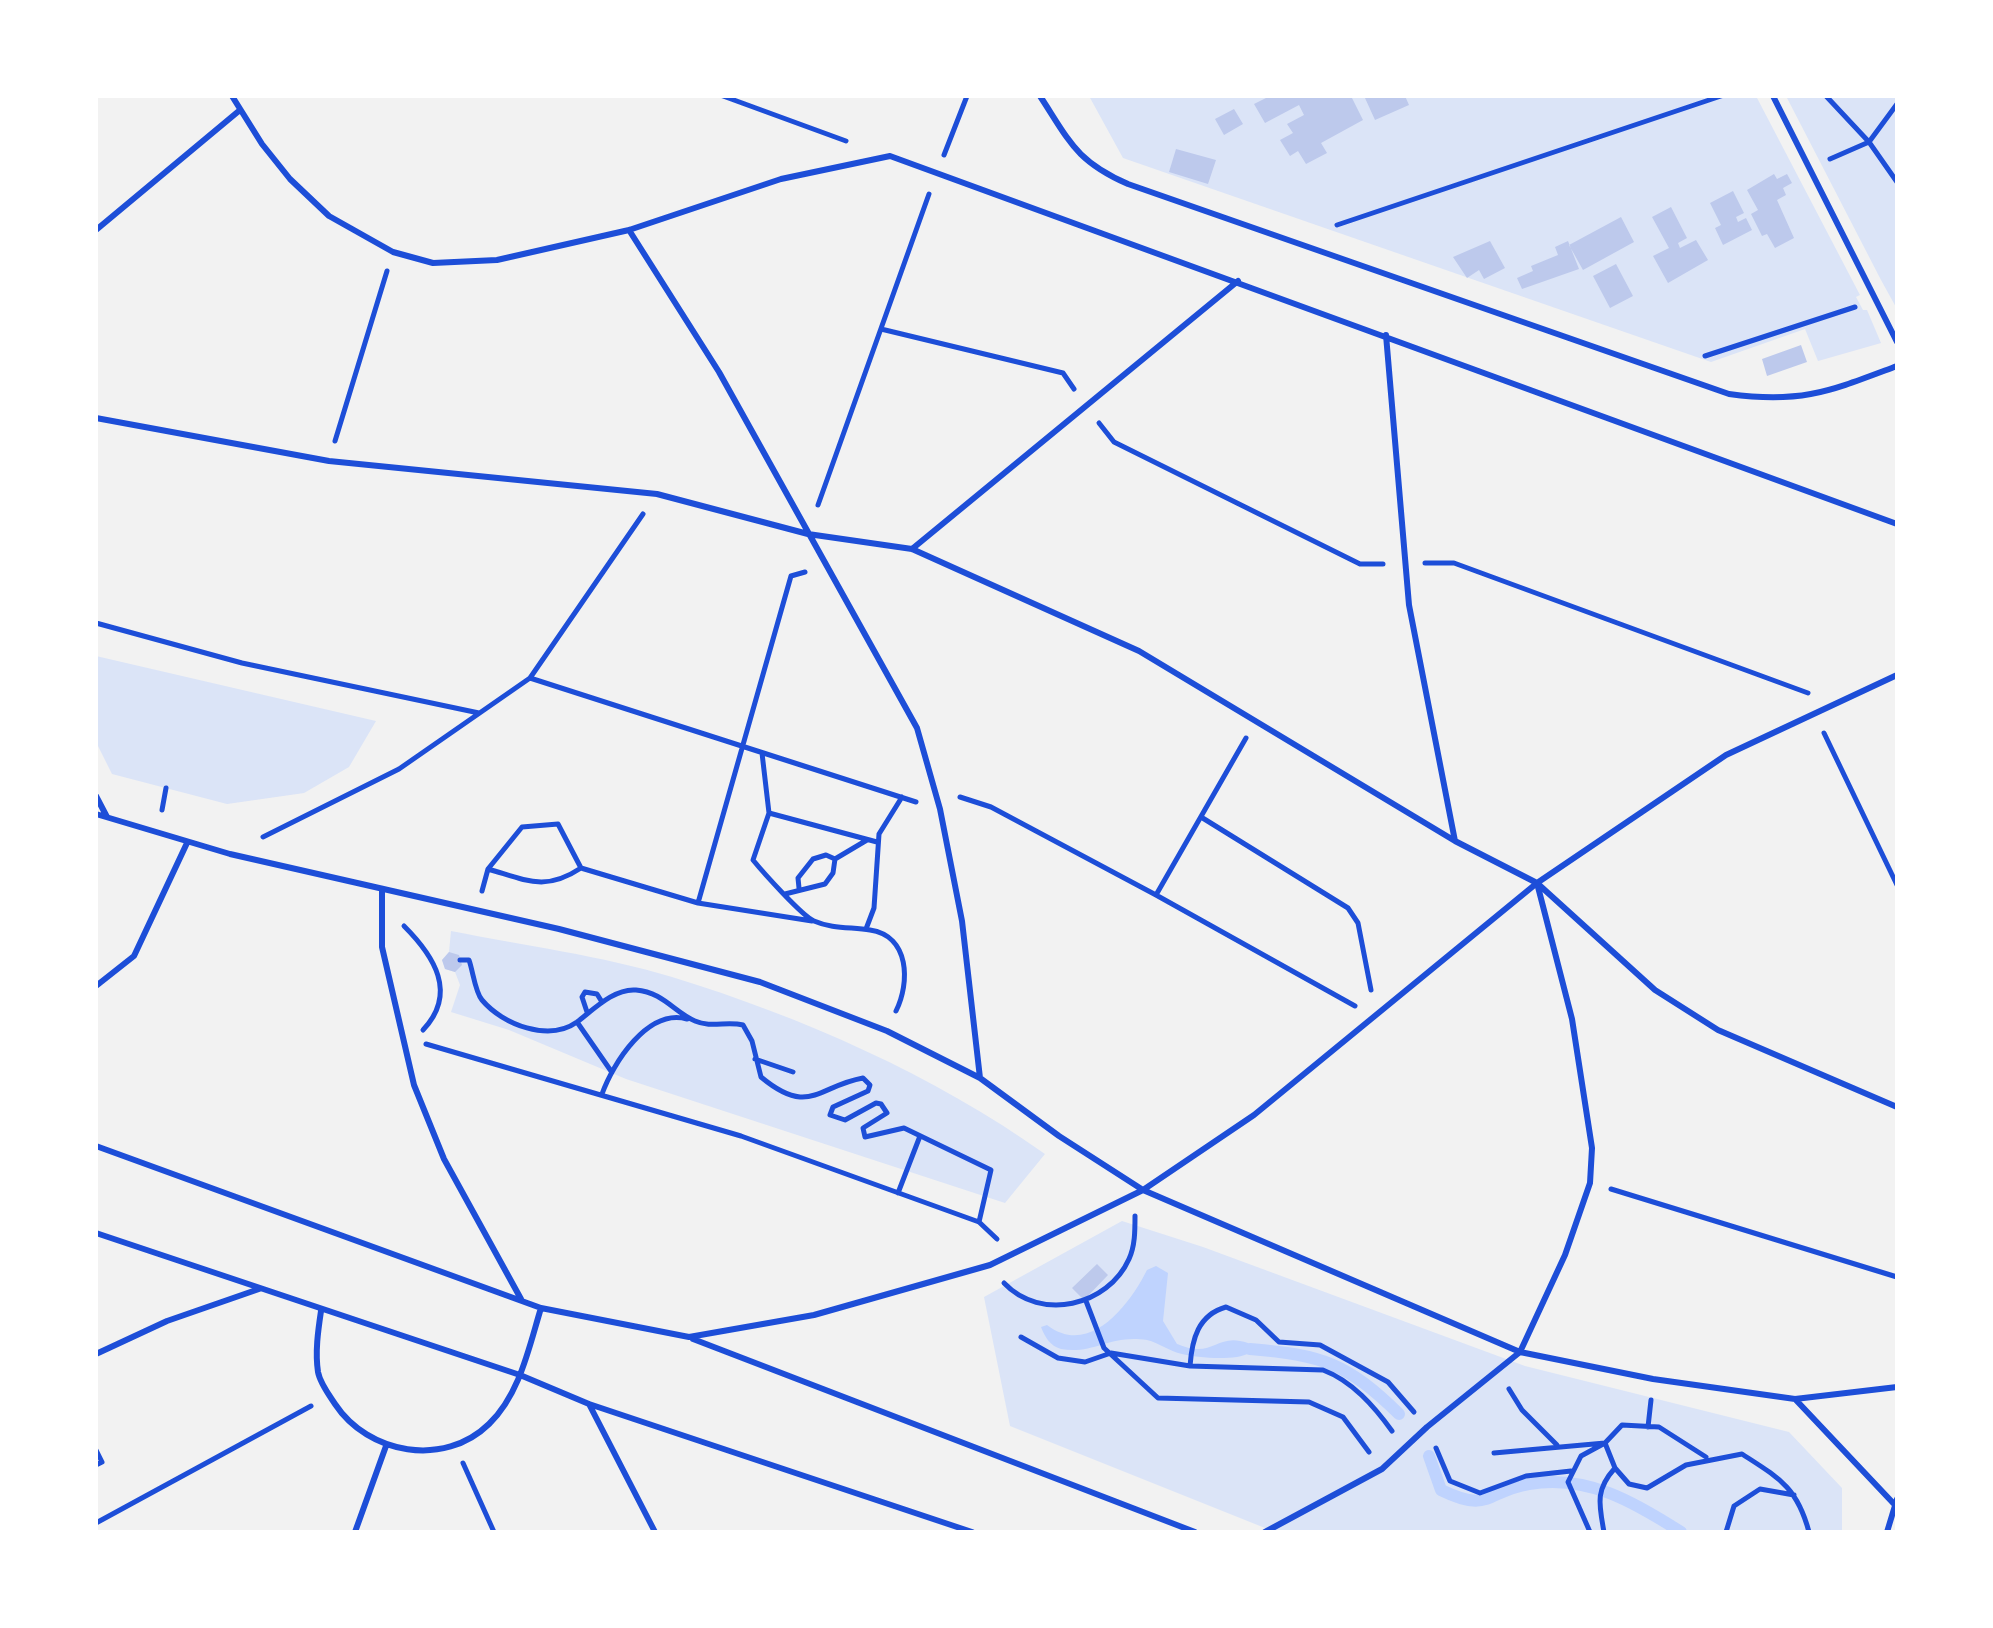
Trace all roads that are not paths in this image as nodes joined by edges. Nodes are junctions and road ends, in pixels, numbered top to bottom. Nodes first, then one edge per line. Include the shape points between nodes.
1 (232, 96) edge
2 (1040, 96) edge
3 (1773, 96) edge
4 (240, 110) junction
5 (96, 230) edge
6 (629, 230) junction
7 (1238, 281) junction
8 (1386, 335) junction
9 (1897, 342) edge
10 (1897, 366) edge
11 (96, 418) edge
12 (1897, 524) edge
13 (808, 534) junction
14 (912, 549) junction
15 (1897, 675) edge
16 (96, 796) edge
17 (96, 814) edge
18 (107, 818) junction
19 (1455, 841) junction
20 (187, 843) junction
21 (1537, 883) junction
22 (382, 889) junction
23 (96, 986) edge
24 (980, 1078) junction
25 (1897, 1107) edge
26 (96, 1146) edge
27 (1143, 1190) junction
28 (96, 1233) edge
29 (259, 1289) junction
30 (521, 1299) junction
31 (541, 1308) junction
32 (321, 1311) junction
33 (689, 1337) junction
34 (1520, 1352) junction
35 (96, 1354) edge
36 (520, 1375) junction
37 (1897, 1387) edge
38 (1795, 1399) junction
39 (589, 1404) junction
40 (386, 1446) junction
41 (1896, 1502) edge
42 (355, 1532) edge
43 (655, 1532) edge
44 (972, 1532) edge
45 (1195, 1532) edge
46 (1265, 1532) edge
47 (1887, 1532) edge

1 - 4 lane
2 - 10 lane via 1080,157 1128,184 1729,394 1796,398
3 - 9 lane
4 - 5 lane
4 - 6 lane via 290,179 329,216 393,252 433,263 466,264
6 - 7 lane via 781,179 890,156
6 - 13 lane via 719,372
7 - 8 lane
7 - 14 lane
8 - 12 lane
8 - 19 lane via 1409,605
11 - 13 lane via 329,461 657,494
13 - 14 lane
13 - 24 lane via 917,728 940,809 962,921
14 - 19 lane via 1139,651
15 - 21 lane via 1726,755
16 - 18 lane
17 - 18 lane
18 - 20 lane
19 - 21 lane
20 - 22 lane
20 - 23 lane via 134,956
21 - 25 lane via 1655,990 1718,1030
21 - 27 lane via 1254,1115
21 - 34 lane via 1572,1019 1592,1148 1590,1183 1565,1255
22 - 24 lane via 760,982 887,1031
22 - 30 lane via 382,947 414,1085 444,1159
24 - 27 lane
26 - 30 lane
27 - 33 lane via 990,1265 814,1315
27 - 34 lane
28 - 29 lane
29 - 32 lane
29 - 35 lane via 167,1321
30 - 31 lane
31 - 33 lane
31 - 36 lane
32 - 36 lane
32 - 40 lane via 318,1374 350,1423
33 - 45 lane
34 - 38 lane via 1653,1379
34 - 46 lane via 1382,1469
36 - 39 lane
36 - 40 lane via 487,1426 454,1444 405,1450
37 - 38 lane
38 - 41 lane
39 - 43 lane
39 - 44 lane
40 - 42 lane
41 - 47 lane

